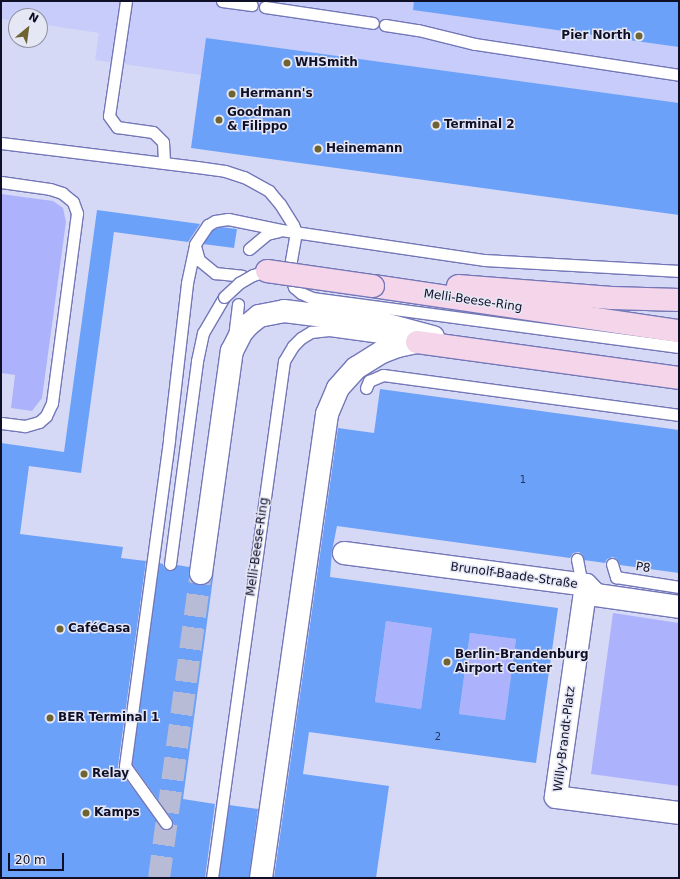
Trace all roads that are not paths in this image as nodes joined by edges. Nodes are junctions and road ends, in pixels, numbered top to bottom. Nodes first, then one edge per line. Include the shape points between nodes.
1 (126, 1) edge
2 (222, 1) edge
3 (252, 5) dead end
4 (265, 7) dead end
5 (373, 23) dead end
6 (385, 25) dead end
7 (679, 75) edge
8 (1, 143) edge
9 (164, 163) junction
10 (1, 182) edge
11 (281, 230) junction
12 (296, 232) junction
13 (195, 244) junction
14 (249, 249) dead end
15 (267, 271) joint
16 (679, 271) edge
17 (242, 276) dead end
18 (373, 286) junction
19 (679, 300) edge
20 (238, 304) dead end
21 (679, 331) edge
22 (425, 341) junction
23 (679, 347) edge
24 (232, 351) junction
25 (679, 378) edge
26 (366, 388) dead end
27 (679, 415) edge
28 (1, 423) edge
29 (344, 553) dead end
30 (577, 559) dead end
31 (170, 564) dead end
32 (612, 564) dead end
33 (201, 573) tunnel mouth
34 (586, 585) junction
35 (679, 587) edge
36 (679, 607) edge
37 (679, 813) edge
38 (166, 823) dead end
39 (212, 878) edge
40 (261, 878) edge

1 - 9 lane via 109,116 117,126 153,132 163,142
2 - 3 lane
4 - 5 lane
6 - 7 lane via 475,44
8 - 9 lane
9 - 12 lane via 244,176 269,191 280,204
10 - 28 lane via 50,188 73,202 77,213 52,403 46,416 39,422 24,426
11 - 12 lane
11 - 13 lane via 228,219 215,221 208,225
11 - 14 lane via 267,234
12 - 16 lane via 485,260
12 - 23 lane via 290,267 291,279 294,287 312,298
13 - 17 lane via 199,260 215,273
13 - 38 lane via 125,766
15 - 18 street, Melli-Beese-Ring, bridge
15 - 31 lane, bridge via 253,274 224,297 203,333
18 - 19 street via 447,285 612,298
18 - 21 street, Melli-Beese-Ring
20 - 24 lane
22 - 24 street, Melli-Beese-Ring via 380,323 284,310 259,316 241,333
22 - 25 street, Melli-Beese-Ring via 476,351
22 - 39 lane, Melli-Beese-Ring via 329,330 311,332 292,346 284,361
22 - 40 street, Melli-Beese-Ring via 382,352 356,368 338,388 327,414
24 - 33 street, Melli-Beese-Ring
26 - 27 lane via 368,381 383,375
29 - 34 street, Brunolf-Baade-Straße
30 - 34 lane via 580,575
32 - 35 lane, P8 via 616,577
34 - 36 street, Brunolf-Baade-Straße via 596,595
34 - 37 street, Willy-Brandt-Platz via 556,797

